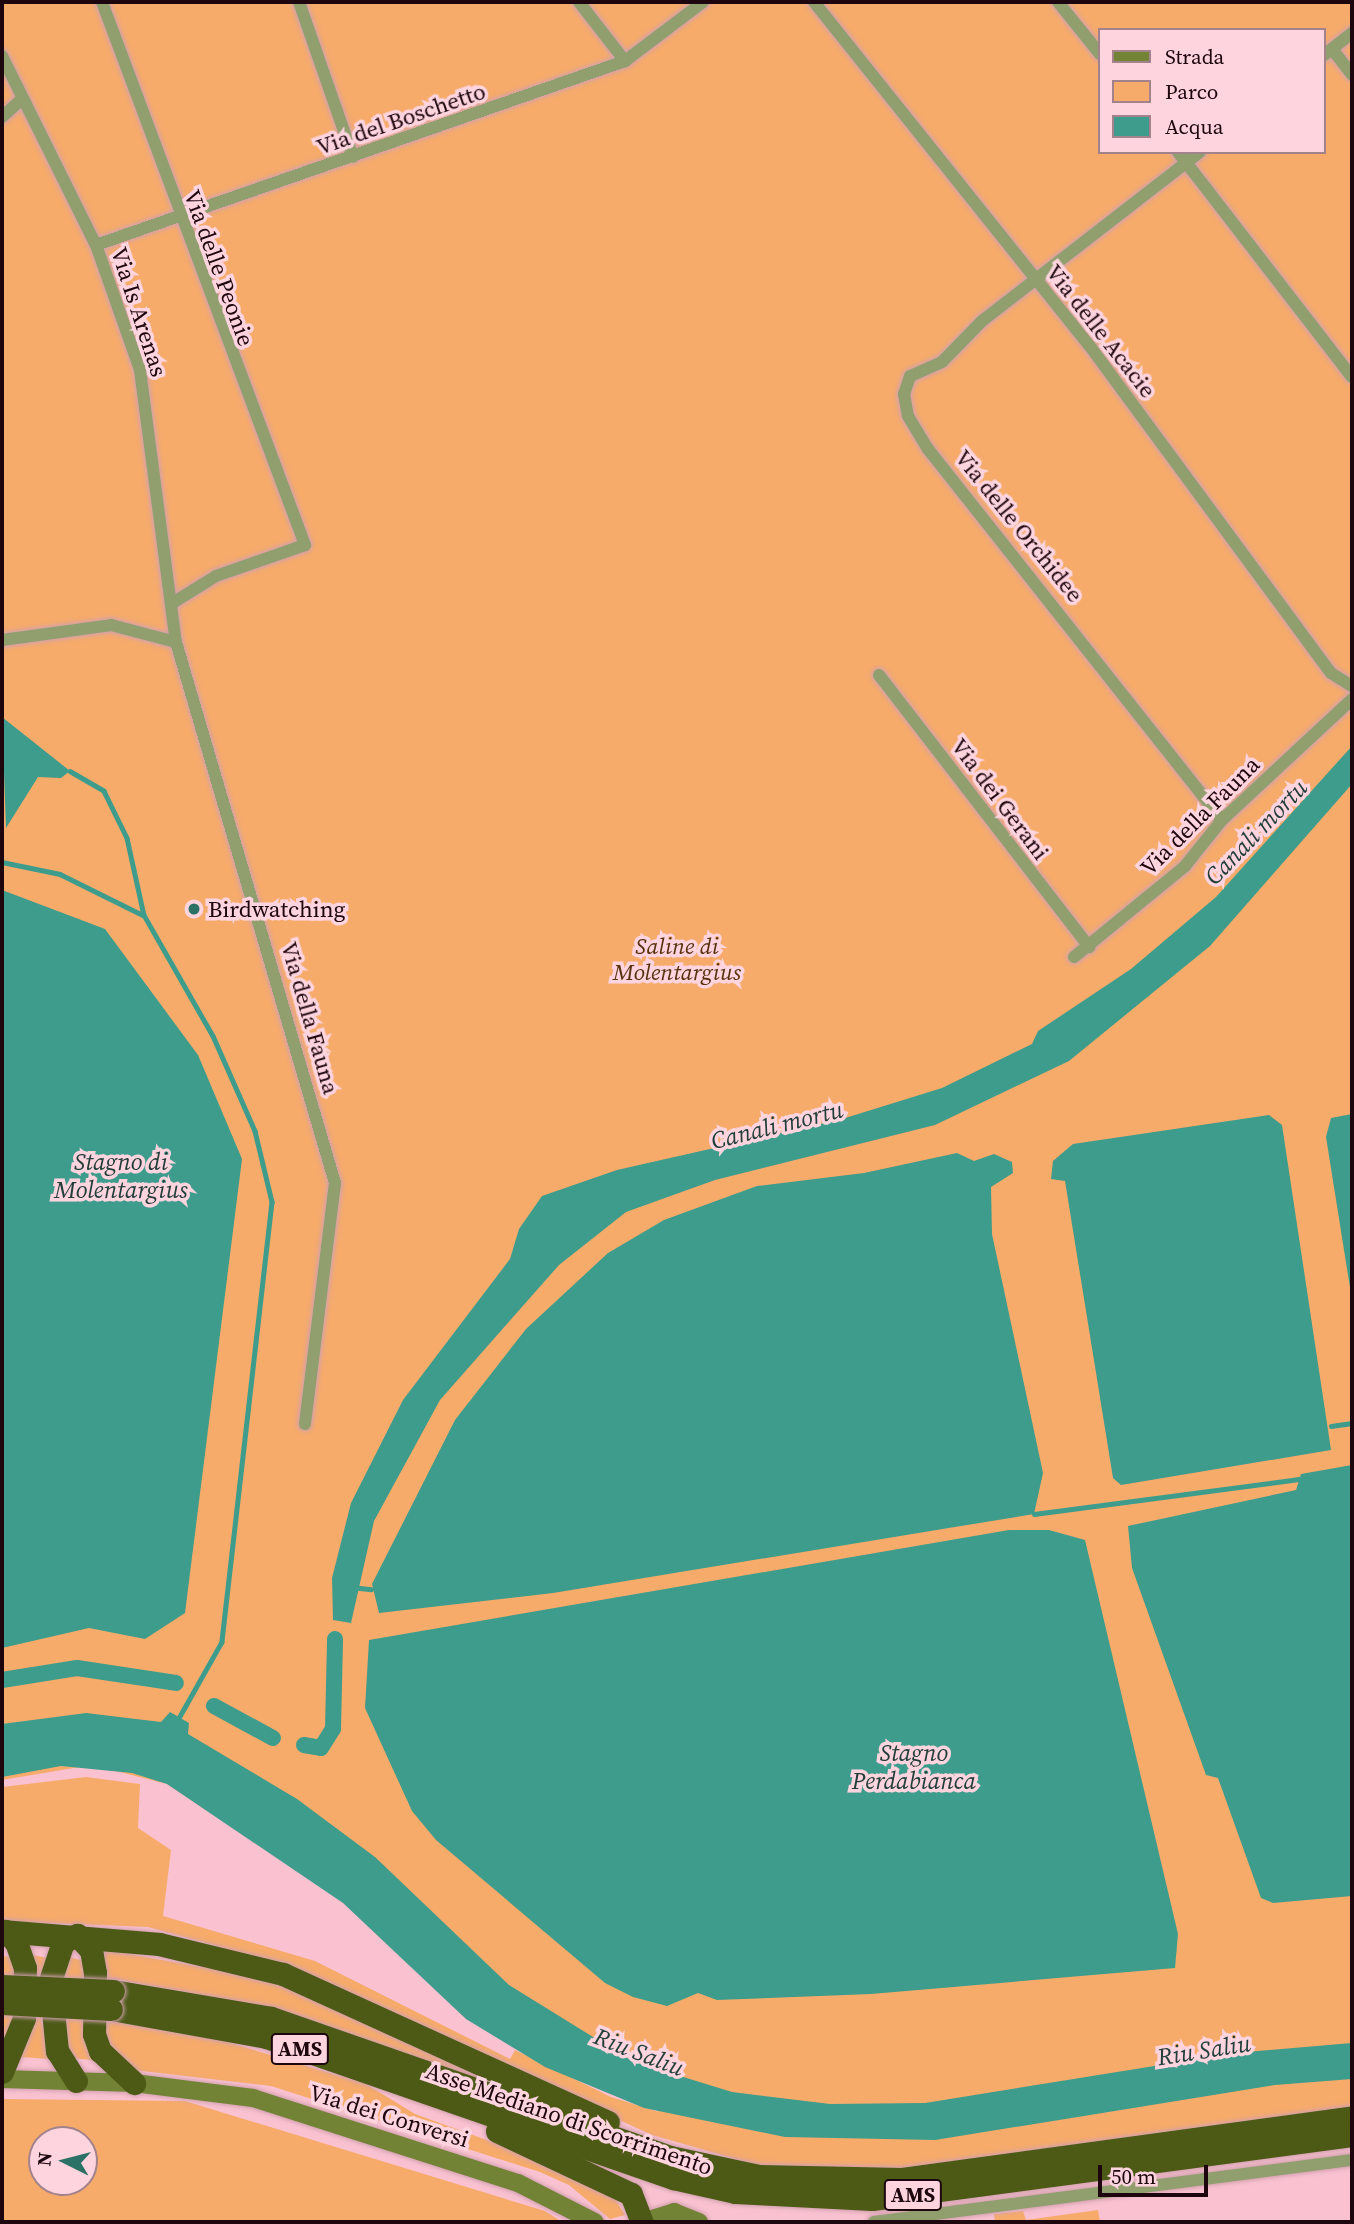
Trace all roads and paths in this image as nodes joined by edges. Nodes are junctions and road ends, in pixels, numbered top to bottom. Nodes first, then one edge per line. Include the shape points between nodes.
1 (102, 2) edge
2 (299, 2) edge
3 (579, 2) edge
4 (703, 2) edge
5 (1058, 2) edge
6 (816, 3) edge
7 (1352, 33) edge
8 (1098, 52) edge
9 (1328, 52) edge
10 (2, 56) edge
11 (625, 61) junction
12 (1352, 75) edge
13 (23, 98) junction
14 (2, 117) edge
15 (353, 157) junction
16 (1183, 158) edge
17 (178, 219) junction
18 (96, 245) junction
19 (1038, 283) junction
20 (1352, 377) edge
21 (174, 602) junction
22 (2, 640) edge
23 (176, 642) junction
24 (879, 675) dead end
25 (1352, 686) edge
26 (1352, 699) edge
27 (1222, 820) junction
28 (1089, 947) junction
29 (1074, 957) dead end
30 (305, 1424) dead end
31 (3, 1932) edge
32 (77, 1936) junction
33 (2, 1986) edge
34 (112, 2000) junction
35 (2, 2003) edge
36 (2, 2072) edge
37 (2, 2079) edge
38 (76, 2081) junction
39 (134, 2083) junction
40 (483, 2113) junction
41 (1352, 2117) edge
42 (1352, 2135) edge
43 (629, 2143) junction
44 (1352, 2160) edge
45 (577, 2217) edge
46 (596, 2222) edge
47 (642, 2222) edge
48 (699, 2222) edge
49 (874, 2222) edge

1 - 17 street, Via delle Peonie
2 - 15 street
3 - 11 street
4 - 11 street, Via del Boschetto
5 - 8 street
6 - 19 street, Via delle Acacie
7 - 9 street
9 - 12 street
10 - 13 street, Via Is Arenas
11 - 15 street, Via del Boschetto
13 - 14 street
13 - 18 street, Via Is Arenas
15 - 17 street, Via del Boschetto
16 - 19 street
16 - 20 street
17 - 18 street, Via del Boschetto
17 - 21 street, Via delle Peonie via 305,545 216,576
18 - 21 street, Via Is Arenas via 140,370
19 - 25 street, Via delle Acacie via 1331,673
19 - 27 street, Via delle Orchidee via 982,321 942,362 910,376 908,416
21 - 23 street, Via Is Arenas
22 - 23 street via 111,625
23 - 30 street, Via della Fauna via 335,1183
24 - 28 street, Via dei Gerani
26 - 27 street, Via della Fauna
27 - 28 street, Via della Fauna via 1185,866
28 - 29 street, Via della Fauna
31 - 32 highway
31 - 36 highway via 16,1941 25,1968 24,2018
32 - 38 highway via 63,1942 50,1981 57,2051
32 - 39 highway via 90,1951 95,1973 94,2034 100,2051
32 - 43 highway via 159,1944 283,1974 623,2129
33 - 34 highway, Asse Mediano di Scorrimento / AMS, bridge
34 - 35 highway, Asse Mediano di Scorrimento / AMS, bridge
34 - 40 highway, Asse Mediano di Scorrimento / AMS via 266,2037
34 - 43 highway, Asse Mediano di Scorrimento / AMS via 271,2018
37 - 38 street, Via dei Conversi
38 - 39 street, Via dei Conversi
39 - 45 street, Via dei Conversi via 253,2098 518,2183
40 - 42 highway, Asse Mediano di Scorrimento / AMS via 673,2178 735,2192 828,2200 917,2195
40 - 47 highway via 496,2131 631,2194
41 - 43 highway, Asse Mediano di Scorrimento / AMS via 861,2183 724,2171
44 - 49 street
45 - 46 street, Via dei Conversi
47 - 48 street via 674,2212

